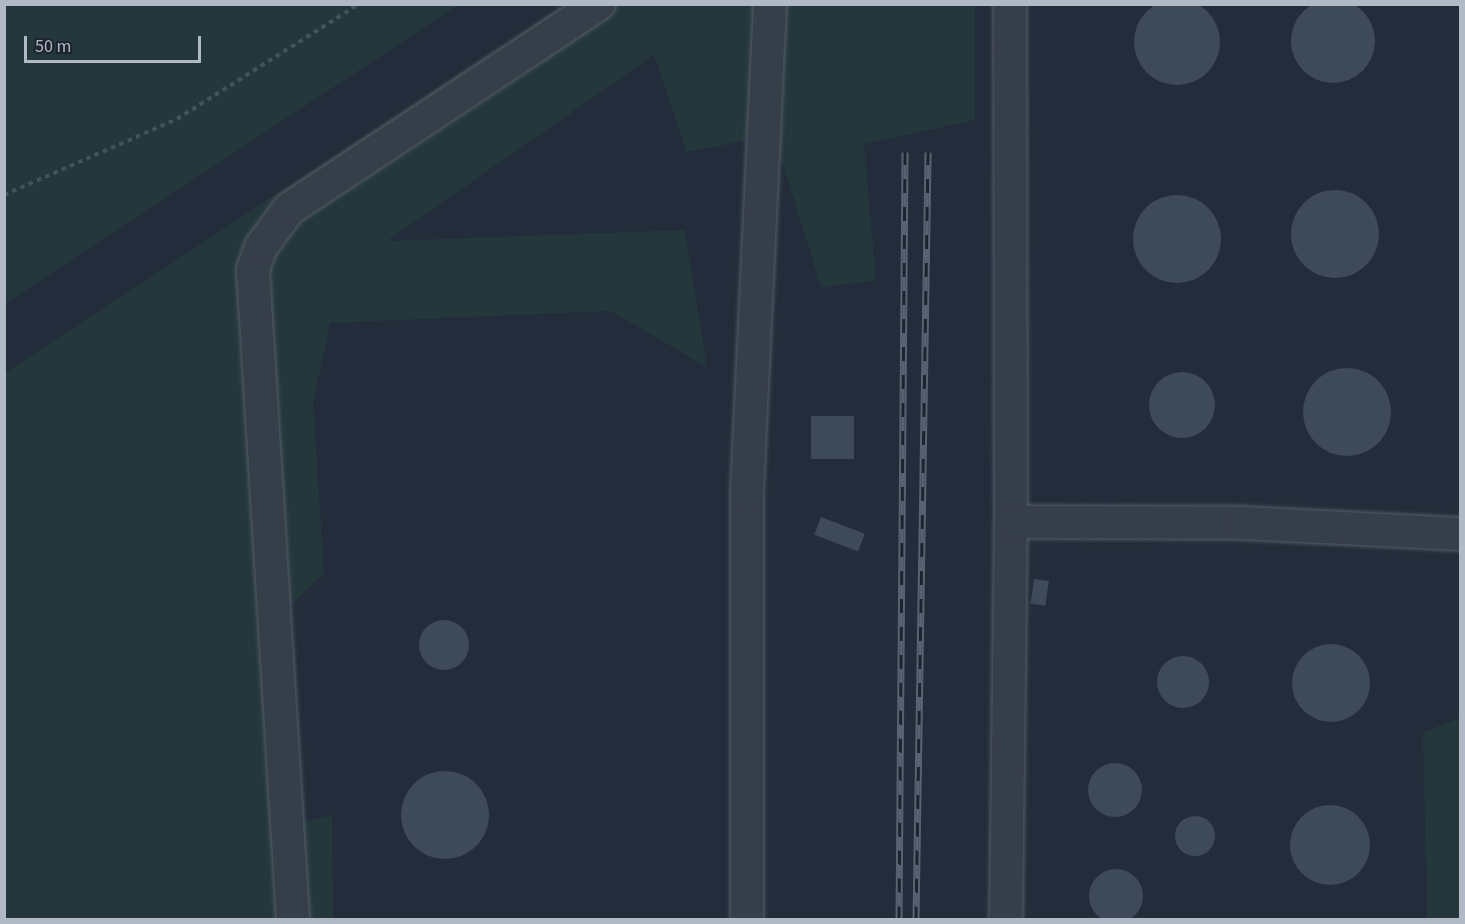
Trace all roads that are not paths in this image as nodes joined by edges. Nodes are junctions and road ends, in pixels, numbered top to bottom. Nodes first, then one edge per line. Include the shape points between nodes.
1 (599, 4) edge
2 (770, 4) edge
3 (1010, 4) edge
4 (1011, 522) junction
5 (1461, 534) edge
6 (292, 920) edge
7 (747, 920) edge
8 (1006, 920) edge

1 - 6 lane via 289,209 261,247 254,270
2 - 7 lane via 747,492
3 - 4 lane
4 - 5 lane via 1244,523
4 - 8 lane

